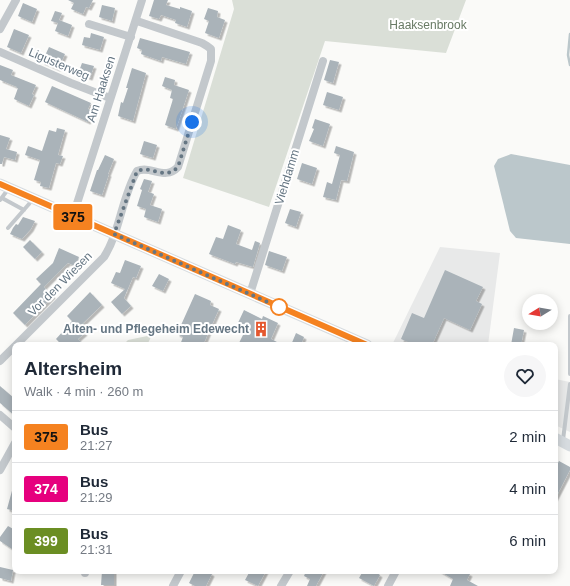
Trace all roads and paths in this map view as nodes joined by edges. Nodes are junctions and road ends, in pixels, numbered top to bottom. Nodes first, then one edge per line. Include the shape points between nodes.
1 (16, 0) edge
2 (142, 0) edge
3 (136, 21) junction
4 (89, 24) dead end
5 (0, 29) edge
6 (130, 37) junction
7 (0, 52) edge
8 (323, 61) dead end
9 (110, 98) junction
10 (5, 186) edge
11 (32, 198) junction
12 (1, 199) edge
13 (24, 210) junction
14 (73, 216) junction
15 (8, 228) dead end
16 (114, 234) junction
17 (250, 294) junction
18 (570, 316) edge
19 (18, 342) edge
20 (360, 342) edge
21 (12, 348) edge
22 (0, 361) edge
23 (570, 374) edge
24 (570, 384) edge
25 (0, 415) edge
26 (12, 425) edge
27 (563, 442) edge
28 (12, 449) edge
29 (0, 470) edge
30 (179, 574) edge
31 (288, 574) edge
32 (394, 574) edge
33 (173, 586) edge
34 (281, 586) edge
35 (388, 586) edge

1 - 5 street
2 - 3 street, Am Haaksen
3 - 6 street, Am Haaksen
3 - 16 street, Vor den Wiesen via 202,43 210,49 211,55 178,167 174,171 162,174 142,169 137,171
4 - 6 street
6 - 9 street, Am Haaksen
7 - 9 street, Ligusterweg
8 - 17 street, Viehdamm
9 - 14 street, Am Haaksen
10 - 11 main road
10 - 12 lane
11 - 13 lane
11 - 14 main road
12 - 13 lane
13 - 15 lane
14 - 16 main road
16 - 17 main road
16 - 19 street, Vor den Wiesen via 111,246 104,257
17 - 20 main road
18 - 23 lane
21 - 22 street, Vor den Wiesen
24 - 27 lane
25 - 26 street
28 - 29 street
30 - 33 street
31 - 34 street
32 - 35 street

